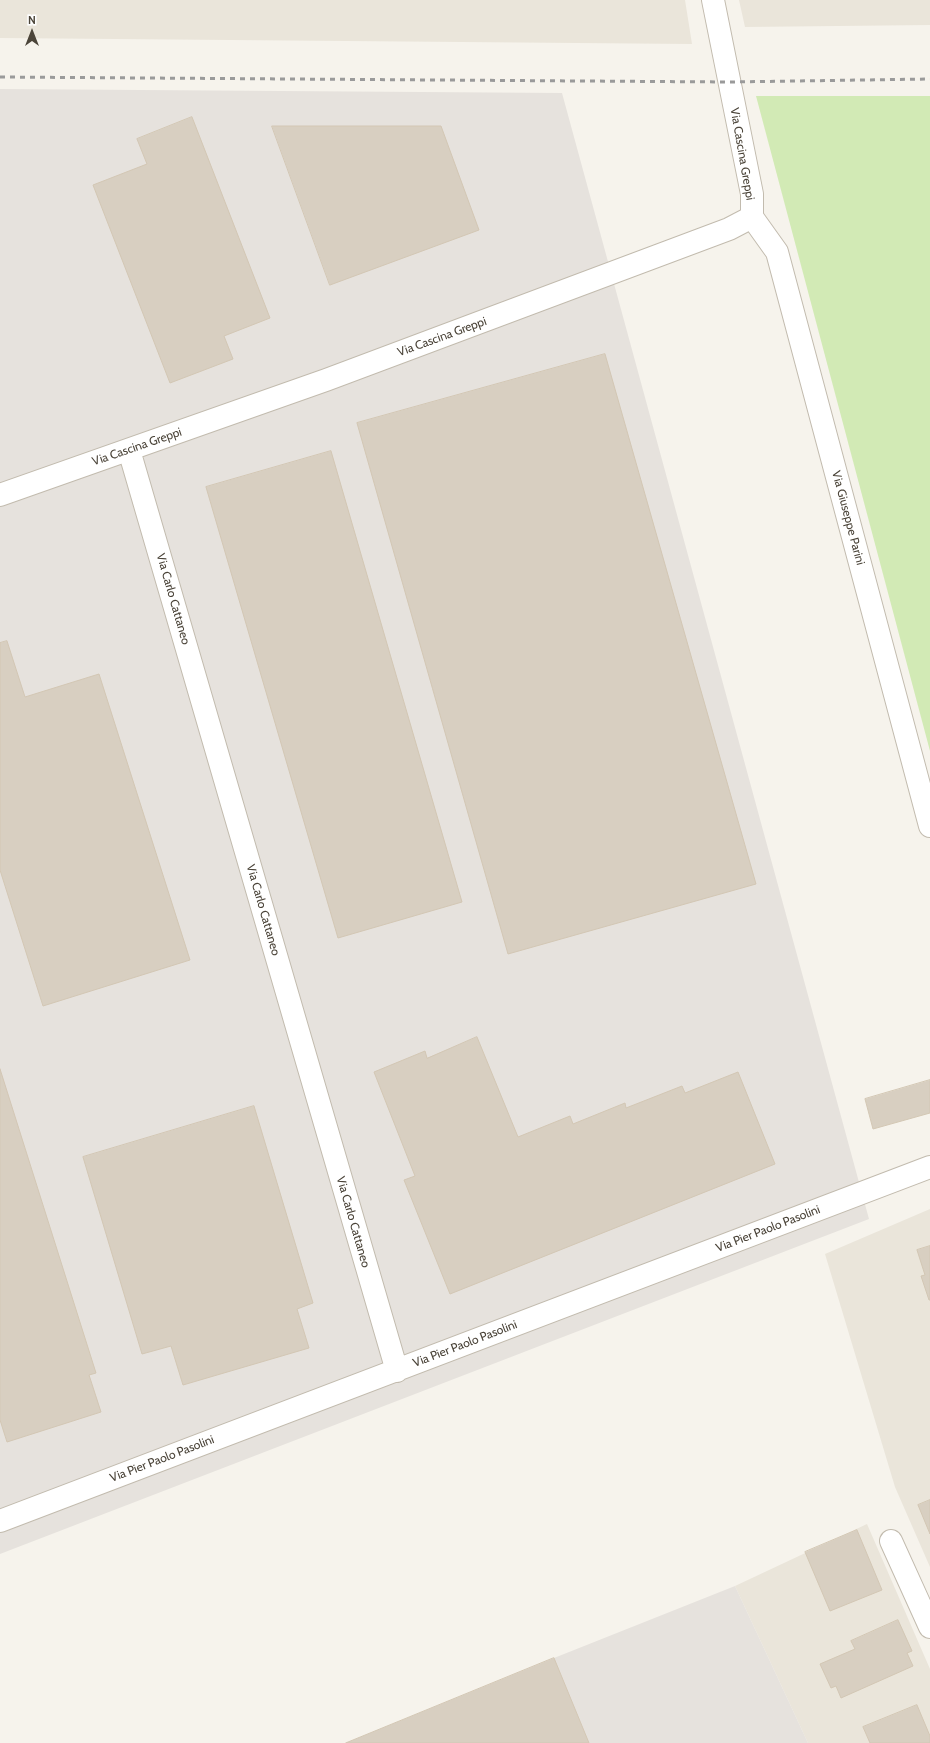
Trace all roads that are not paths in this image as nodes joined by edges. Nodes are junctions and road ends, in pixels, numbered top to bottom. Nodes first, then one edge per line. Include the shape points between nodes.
1 (713, 0) edge
2 (752, 217) junction
3 (129, 450) junction
4 (0, 495) edge
5 (930, 826) edge
6 (930, 1167) edge
7 (397, 1371) junction
8 (0, 1521) edge
9 (891, 1541) dead end
10 (930, 1627) edge

1 - 2 street, Via Cascina Greppi via 752,194
2 - 3 street, Via Cascina Greppi via 728,229 530,304
2 - 5 street, Via Giuseppe Parini via 777,252
3 - 4 street, Via Cascina Greppi
3 - 7 street, Via Carlo Cattaneo
6 - 7 street, Via Pier Paolo Pasolini
7 - 8 street, Via Pier Paolo Pasolini
9 - 10 street

